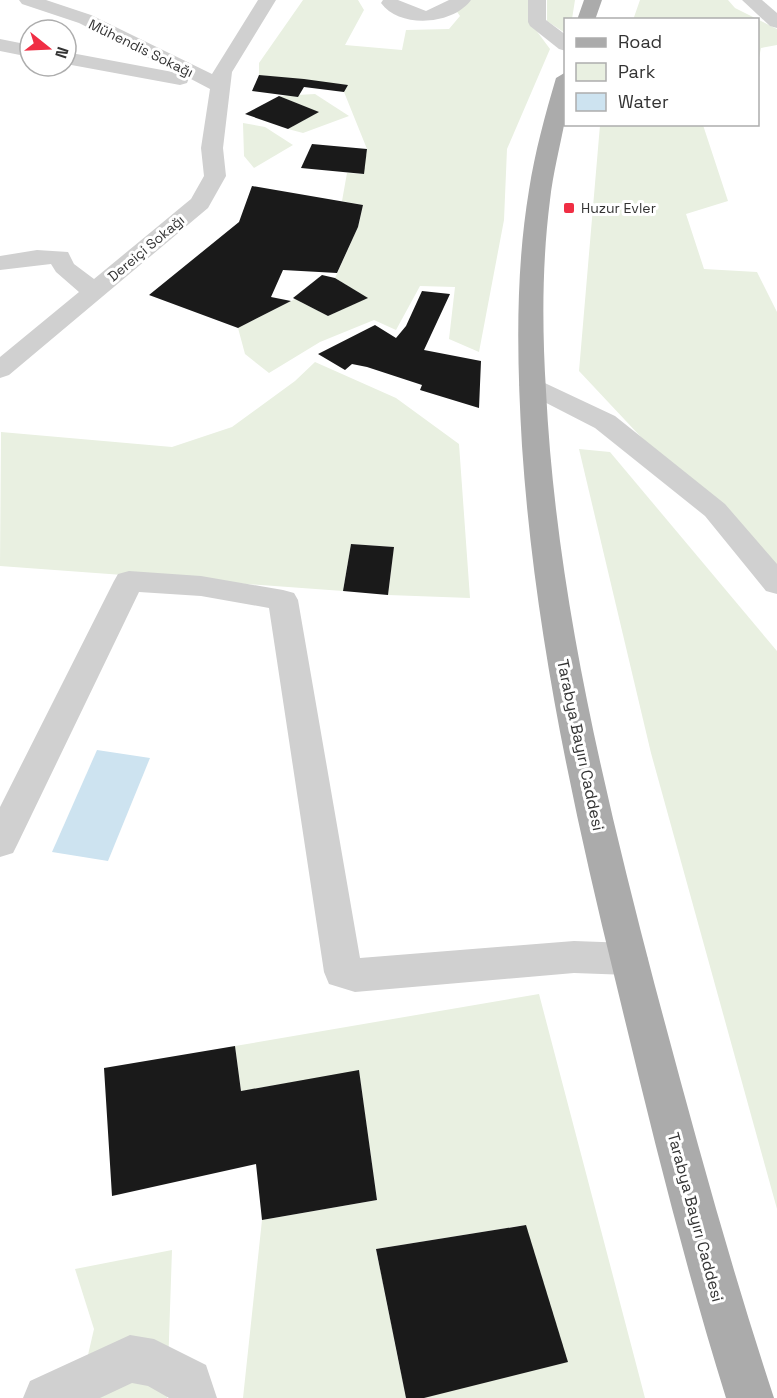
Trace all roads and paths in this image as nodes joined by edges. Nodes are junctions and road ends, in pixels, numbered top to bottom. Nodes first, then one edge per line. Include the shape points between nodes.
1 (28, 0) edge
2 (93, 0) edge
3 (267, 0) edge
4 (462, 0) edge
5 (537, 0) edge
6 (593, 0) edge
7 (751, 0) edge
8 (393, 1) edge
9 (586, 18) edge
10 (85, 19) junction
11 (777, 22) edge
12 (564, 43) edge
13 (0, 45) edge
14 (18, 49) edge
15 (78, 60) edge
16 (564, 85) edge
17 (220, 86) junction
18 (0, 263) edge
19 (93, 291) junction
20 (0, 370) edge
21 (532, 385) junction
22 (777, 584) edge
23 (0, 843) edge
24 (629, 959) junction
25 (47, 1398) edge
26 (193, 1398) edge
27 (750, 1398) edge

1 - 10 street, Mühendis Sokağı
2 - 10 street
3 - 17 street, Dereiçi Sokağı via 222,72
4 - 8 street via 426,17 415,17
5 - 12 street via 537,22
6 - 9 main road
7 - 11 street
10 - 17 street, Mühendis Sokağı
13 - 14 street
15 - 17 street
16 - 21 main road, Tarabya Bayırı Caddesi via 549,138 538,202 529,309
17 - 19 street, Dereiçi Sokağı via 212,148 215,176 200,203
18 - 19 street via 60,256 64,267
19 - 20 street, Dereiçi Sokağı
21 - 22 street via 605,422 715,510
21 - 24 main road, Tarabya Bayırı Caddesi via 537,477 568,691
23 - 24 street via 129,581 201,586 283,600 343,972 355,975 574,957
24 - 27 main road, Tarabya Bayırı Caddesi via 716,1294
25 - 26 street via 130,1359 154,1363 189,1382

